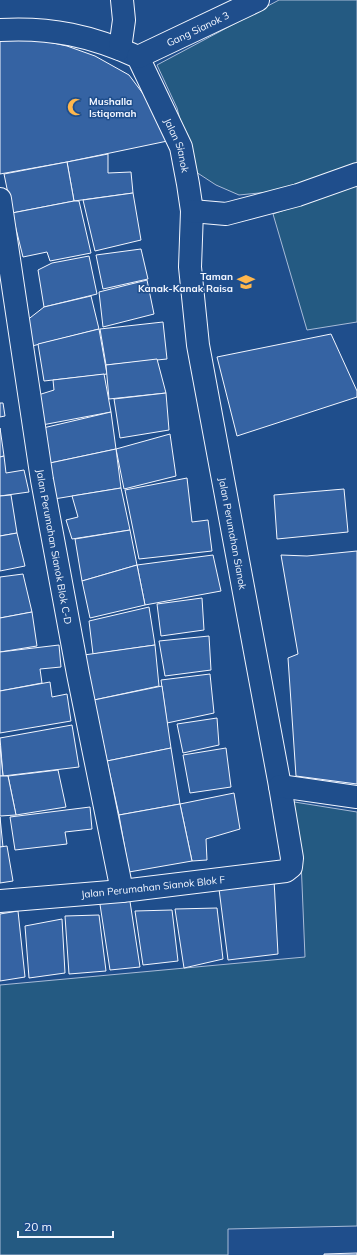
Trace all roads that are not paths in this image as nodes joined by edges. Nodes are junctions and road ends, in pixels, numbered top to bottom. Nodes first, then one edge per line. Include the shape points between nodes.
1 (122, 0) edge
2 (258, 0) edge
3 (0, 30) edge
4 (129, 53) junction
5 (357, 174) edge
6 (0, 199) edge
7 (192, 211) junction
8 (280, 786) junction
9 (357, 797) edge
10 (291, 854) joint
11 (122, 891) junction
12 (0, 901) edge

1 - 4 street
2 - 4 street, Gang Sianok 3
3 - 4 street via 55,31 86,37
4 - 7 street, Jalan Sianok via 181,147
5 - 7 street via 298,195 226,214
6 - 11 street, Jalan Perumahan Sianok Blok C-D via 42,480
7 - 8 street, Jalan Perumahan Sianok via 190,267 198,345
8 - 9 street
8 - 10 street, Jalan Perumahan Sianok
10 - 11 street, Jalan Perumahan Sianok Blok F via 291,867 286,871
11 - 12 street, Jalan Perumahan Sianok Blok F

